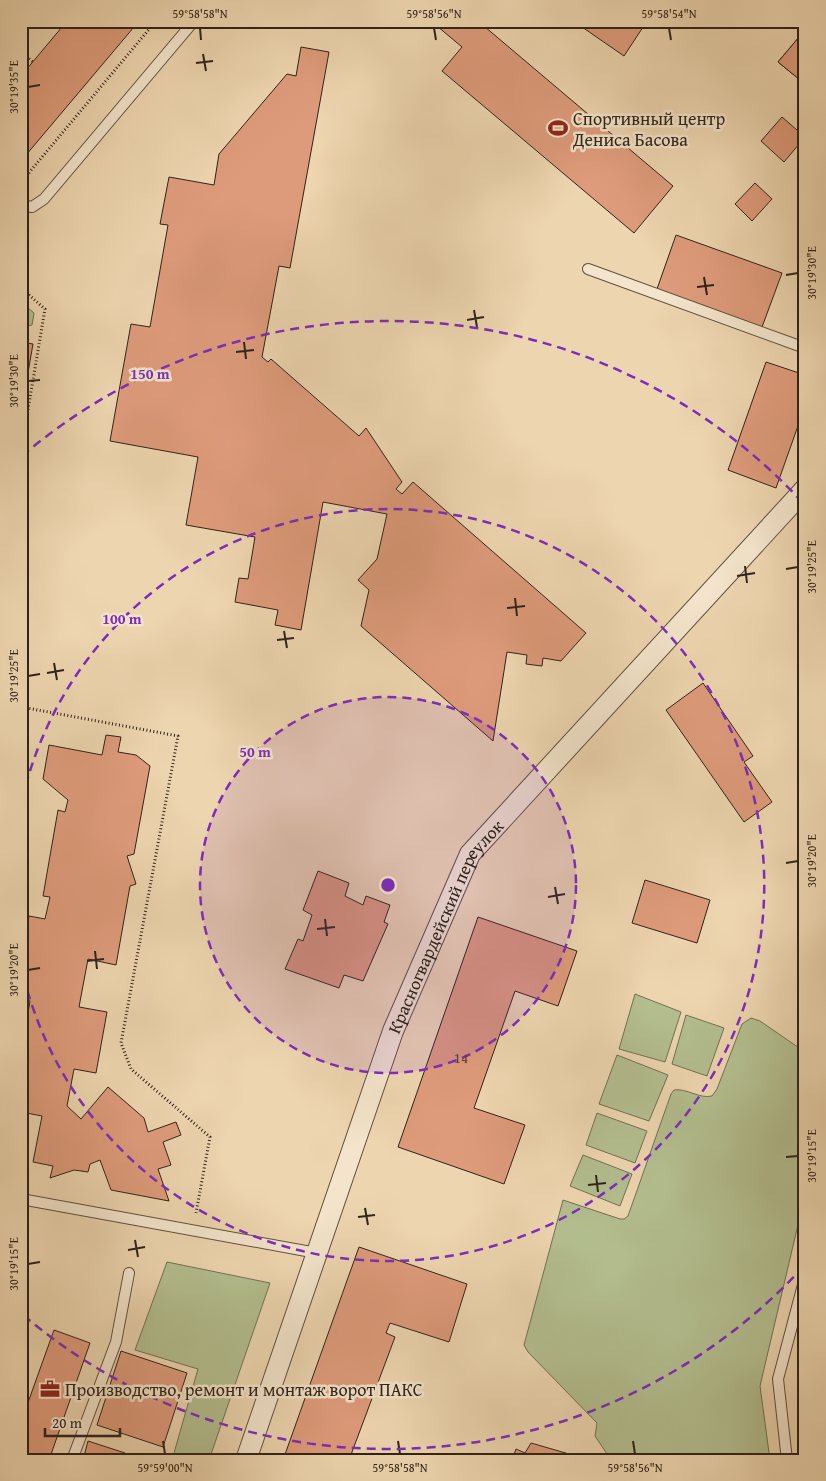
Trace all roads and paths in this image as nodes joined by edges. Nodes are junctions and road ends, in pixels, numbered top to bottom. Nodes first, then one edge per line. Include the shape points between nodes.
1 (156, 21) edge
2 (194, 21) edge
3 (21, 52) edge
4 (33, 62) dead end
5 (22, 181) edge
6 (21, 205) edge
7 (588, 269) dead end
8 (21, 288) edge
9 (805, 348) edge
10 (21, 451) edge
11 (805, 489) edge
12 (21, 740) edge
13 (21, 1199) edge
14 (193, 1230) junction
15 (317, 1253) junction
16 (129, 1273) dead end
17 (805, 1278) edge
18 (72, 1460) edge
19 (246, 1460) edge
20 (787, 1460) edge

1 - 5 path
2 - 6 lane via 44,199 32,207
3 - 4 path
7 - 9 lane
8 - 10 path via 45,309
11 - 15 street, Красногвардейский переулок via 470,854 393,1031
12 - 14 path via 27,708 178,736 121,1043 131,1069 210,1137
13 - 14 lane
14 - 15 lane
15 - 19 street, Красногвардейский переулок
16 - 18 lane via 116,1342
17 - 20 lane via 778,1379

